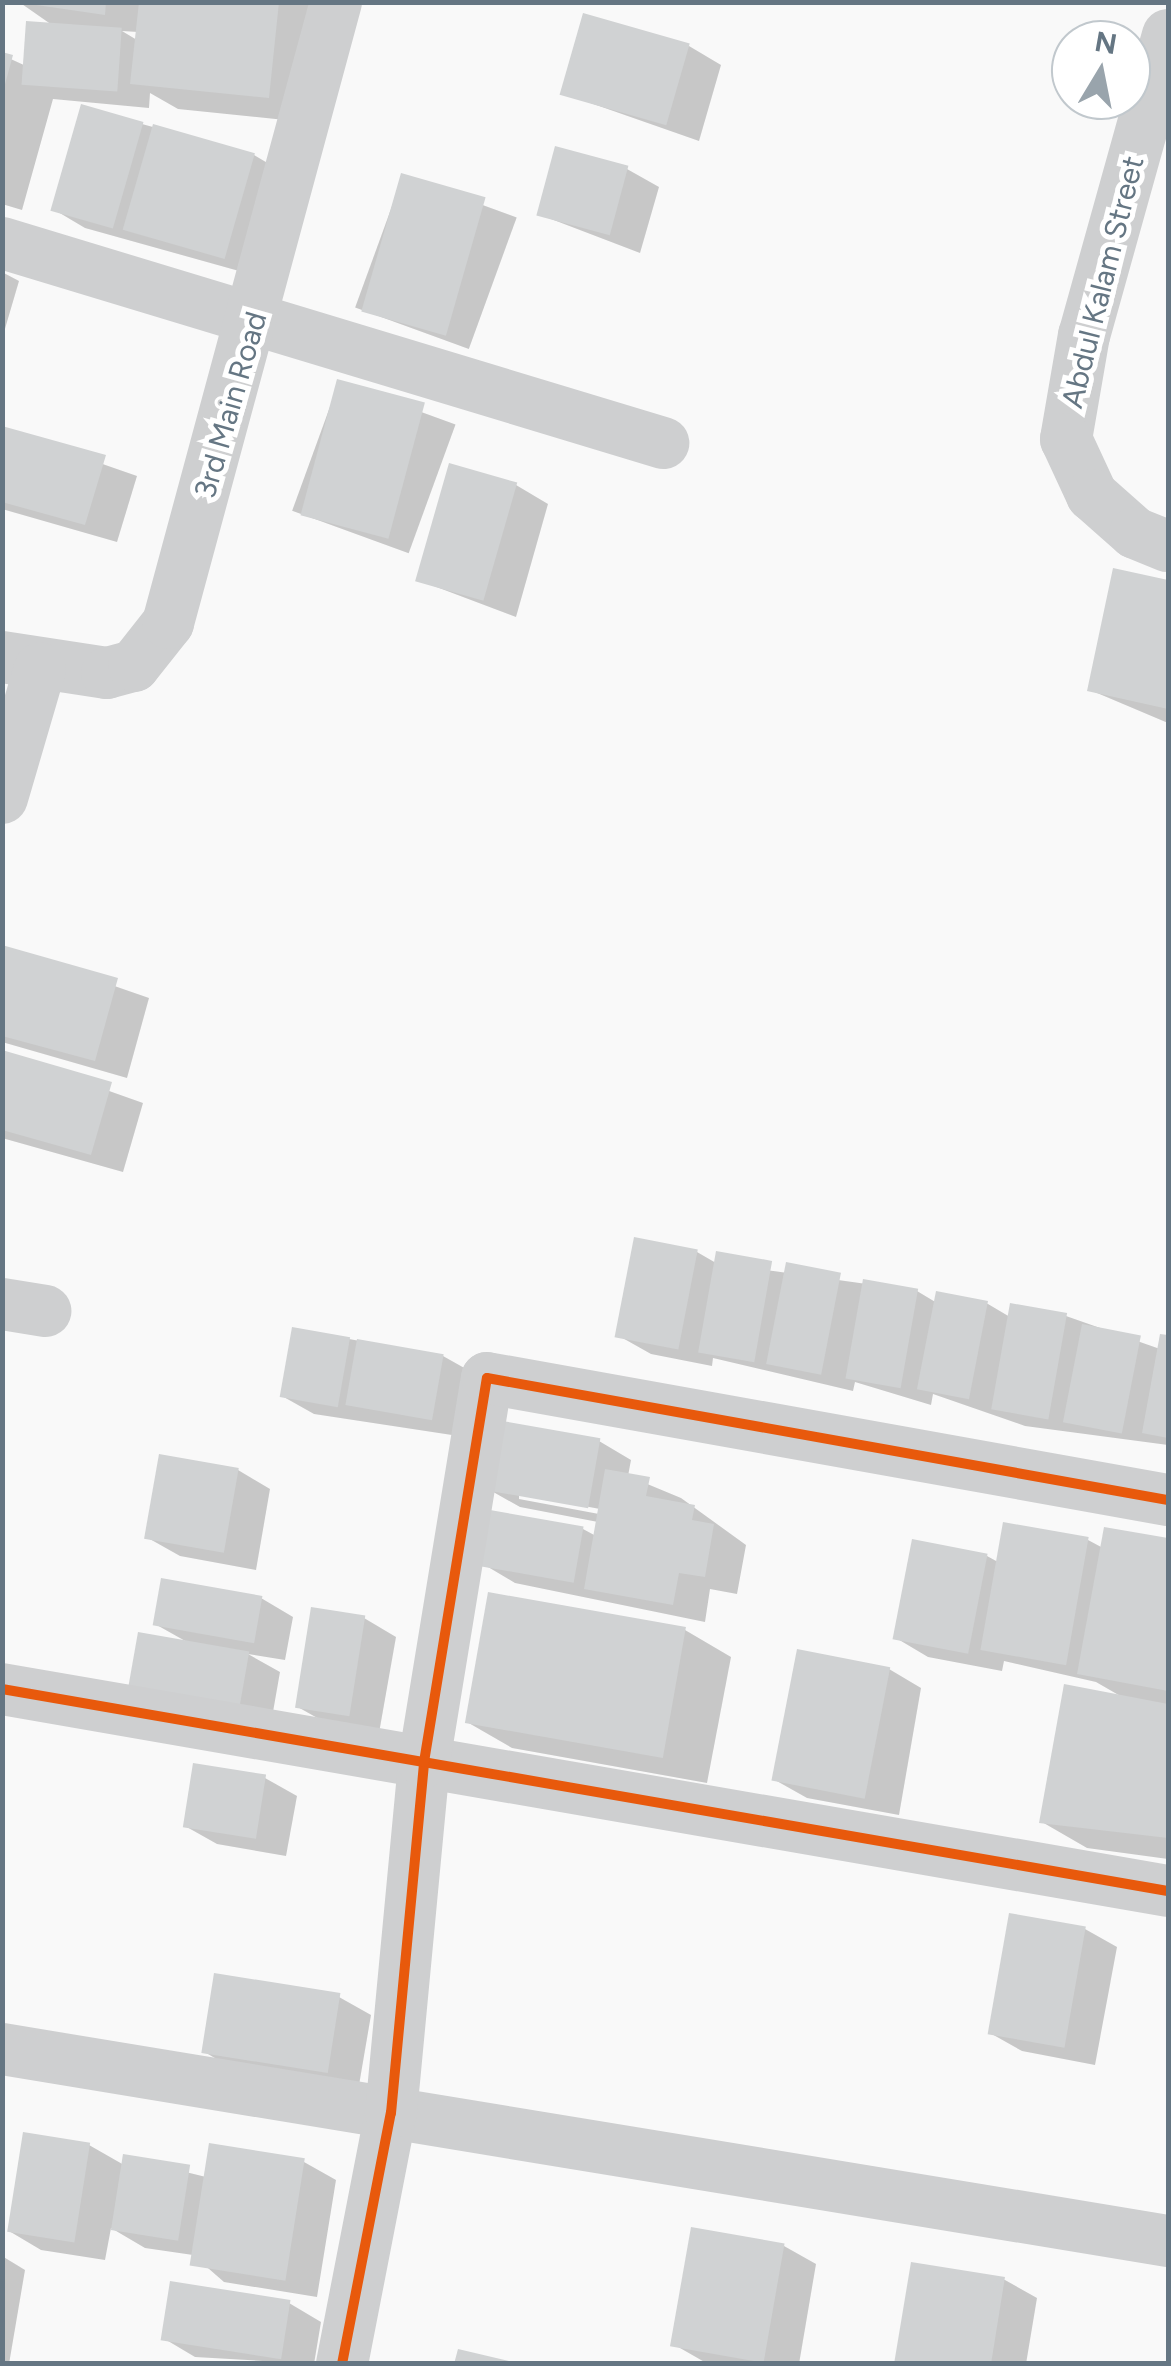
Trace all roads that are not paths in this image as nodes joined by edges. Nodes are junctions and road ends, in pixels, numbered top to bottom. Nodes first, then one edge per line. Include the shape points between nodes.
1 (336, 2) edge
2 (1168, 35) edge
3 (2, 243) edge
4 (255, 324) junction
5 (663, 444) dead end
6 (1168, 546) edge
7 (21, 662) edge
8 (2, 798) edge
9 (1168, 1500) edge
10 (2, 1688) edge
11 (424, 1762) junction
12 (1168, 1891) edge
13 (2, 2049) edge
14 (392, 2113) junction
15 (1168, 2242) edge
16 (342, 2364) edge

1 - 4 street, 3rd Main Road
2 - 6 street, Abdul Kalam Street via 1084,335 1066,439 1092,495 1135,533
3 - 4 street
4 - 5 street
4 - 7 street, 3rd Main Road via 168,622 152,650 108,673
7 - 8 street
9 - 11 street via 487,1378
10 - 11 street
11 - 12 street
11 - 14 street
13 - 14 street
14 - 15 street
14 - 16 street

